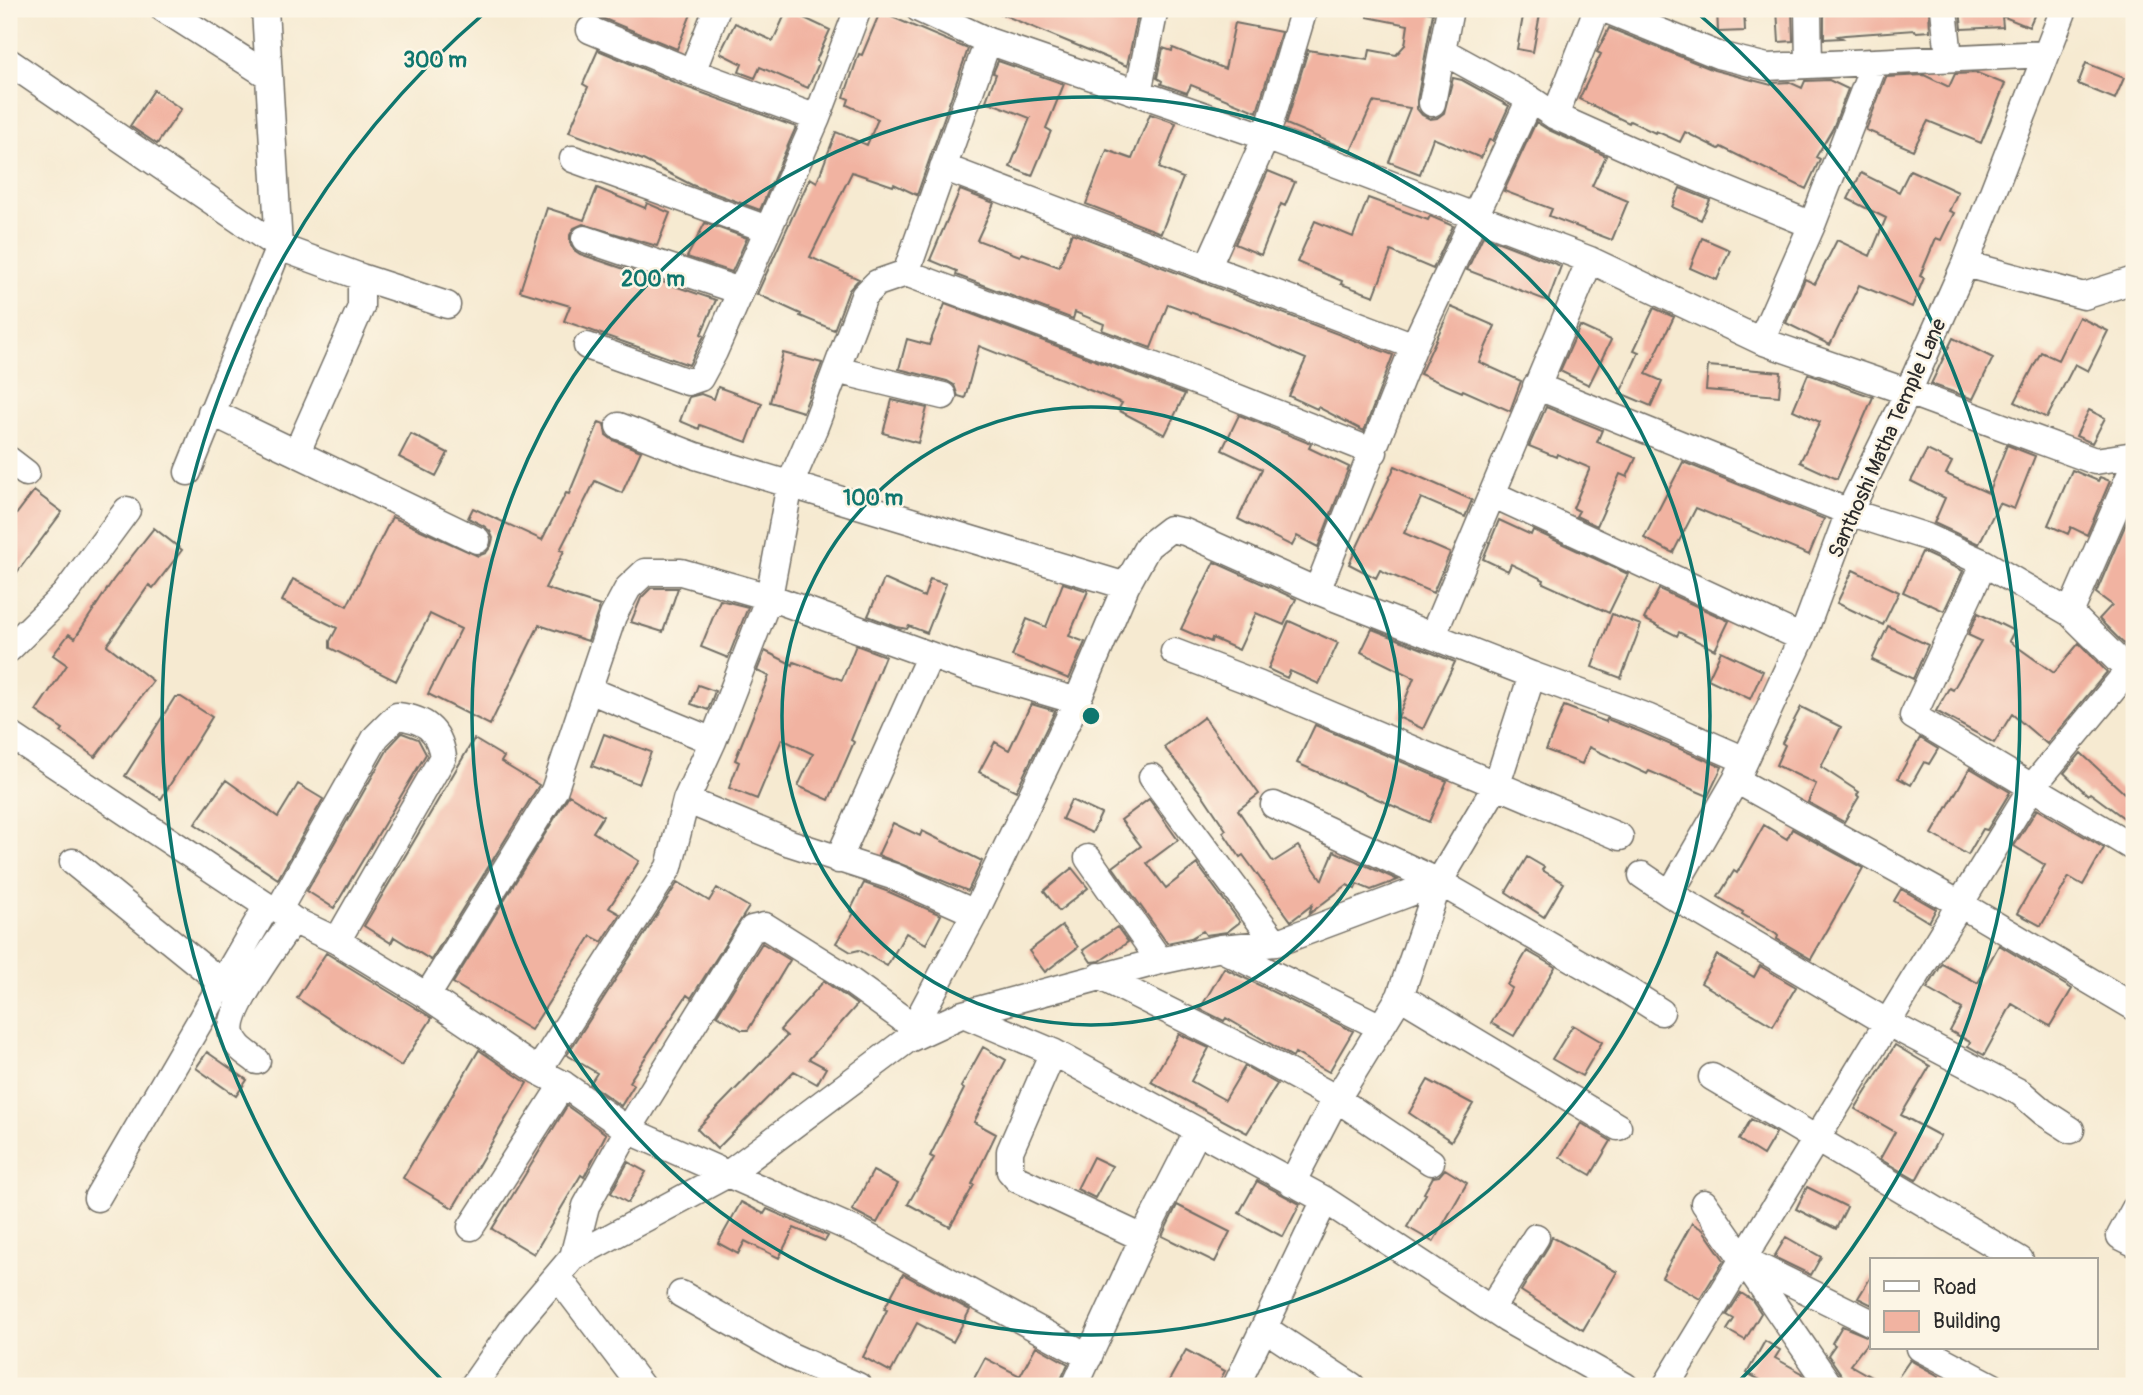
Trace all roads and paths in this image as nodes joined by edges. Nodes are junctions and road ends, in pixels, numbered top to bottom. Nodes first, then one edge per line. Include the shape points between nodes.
1 (164, 9) edge
2 (265, 9) edge
3 (717, 9) edge
4 (858, 9) edge
5 (919, 9) edge
6 (1155, 9) edge
7 (1304, 9) edge
8 (1450, 9) edge
9 (1597, 9) edge
10 (1604, 9) edge
11 (1808, 9) edge
12 (1944, 9) edge
13 (2064, 9) edge
14 (590, 30) dead end
15 (988, 41) junction
16 (1444, 52) junction
17 (2045, 54) junction
18 (1950, 58) junction
19 (9, 62) edge
20 (1875, 62) junction
21 (1809, 65) junction
22 (692, 72) junction
23 (269, 76) junction
24 (1138, 93) junction
25 (1530, 99) junction
26 (1432, 103) dead end
27 (1555, 116) junction
28 (817, 118) junction
29 (1266, 137) junction
30 (573, 159) dead end
31 (943, 167) junction
32 (1474, 216) junction
33 (1812, 225) junction
34 (767, 229) junction
35 (585, 239) dead end
36 (279, 247) junction
37 (1590, 260) junction
38 (1965, 264) junction
39 (1207, 268) junction
40 (906, 273) junction
41 (361, 277) junction
42 (2134, 280) edge
43 (740, 291) junction
44 (447, 305) dead end
45 (1761, 341) junction
46 (587, 346) dead end
47 (1414, 346) junction
48 (836, 370) junction
49 (1535, 386) junction
50 (1908, 392) junction
51 (943, 396) dead end
52 (211, 412) junction
53 (619, 426) dead end
54 (298, 452) junction
55 (1374, 452) junction
56 (2134, 455) edge
57 (2134, 466) edge
58 (188, 472) dead end
59 (790, 484) junction
60 (1492, 494) junction
61 (127, 510) dead end
62 (1849, 512) junction
63 (478, 540) dead end
64 (1984, 563) junction
65 (1126, 586) junction
66 (1317, 591) junction
67 (769, 597) junction
68 (2070, 613) junction
69 (1433, 635) junction
70 (1802, 638) junction
71 (9, 649) edge
72 (1174, 652) dead end
73 (930, 655) junction
74 (2132, 670) edge
75 (1532, 675) junction
76 (589, 690) junction
77 (1077, 701) junction
78 (9, 734) edge
79 (713, 741) junction
80 (1741, 770) junction
81 (1152, 777) dead end
82 (1497, 784) junction
83 (2032, 787) junction
84 (686, 800) junction
85 (1274, 805) dead end
86 (1620, 837) dead end
87 (2134, 848) edge
88 (1088, 858) dead end
89 (838, 860) junction
90 (73, 862) dead end
91 (1642, 875) dead end
92 (1439, 883) junction
93 (1670, 894) junction
94 (1960, 904) junction
95 (279, 912) junction
96 (975, 913) junction
97 (337, 941) junction
98 (1276, 943) junction
99 (1221, 948) junction
100 (1160, 961) junction
101 (1099, 976) junction
102 (222, 983) junction
103 (427, 996) junction
104 (1400, 996) junction
105 (2134, 1007) edge
106 (1661, 1012) dead end
107 (962, 1014) junction
108 (1888, 1023) junction
109 (1381, 1027) junction
110 (910, 1033) junction
111 (1053, 1052) junction
112 (257, 1061) dead end
113 (538, 1071) junction
114 (1712, 1077) dead end
115 (563, 1084) junction
116 (1337, 1099) junction
117 (1618, 1127) dead end
118 (628, 1130) junction
119 (2071, 1130) dead end
120 (1197, 1132) junction
121 (1816, 1140) junction
122 (1431, 1162) dead end
123 (728, 1174) junction
124 (1292, 1183) junction
125 (97, 1198) dead end
126 (1325, 1200) junction
127 (1704, 1203) dead end
128 (2134, 1210) edge
129 (471, 1227) dead end
130 (1536, 1237) dead end
131 (1143, 1238) junction
132 (2134, 1243) edge
133 (2017, 1258) edge
134 (1743, 1259) junction
135 (565, 1267) junction
136 (681, 1294) dead end
137 (1491, 1309) junction
138 (1870, 1323) edge
139 (1264, 1328) junction
140 (1924, 1350) edge
141 (1089, 1357) junction
142 (473, 1386) edge
143 (641, 1386) edge
144 (858, 1386) edge
145 (1075, 1386) edge
146 (1236, 1386) edge
147 (1352, 1386) edge
148 (1626, 1386) edge
149 (1666, 1386) edge
150 (1830, 1386) edge
151 (1992, 1386) edge

1 - 23 street
2 - 23 street
3 - 22 street
4 - 28 street
5 - 15 street
6 - 24 street
7 - 29 street
8 - 16 street
9 - 27 street
10 - 21 street via 1718,55 1767,67
11 - 21 street
12 - 18 street
13 - 17 street, Santhoshi Matha Temple Lane
14 - 22 street
15 - 24 street
15 - 31 street
16 - 25 street
16 - 26 street
17 - 18 street
17 - 38 street, Santhoshi Matha Temple Lane
18 - 20 street
19 - 36 street
20 - 21 street
20 - 33 street
22 - 28 street
23 - 36 street
24 - 29 street
25 - 27 street
25 - 32 street
27 - 33 street
28 - 34 street
29 - 32 street
29 - 39 street
30 - 34 street
31 - 39 street
31 - 40 street
32 - 37 street
32 - 47 street
33 - 45 street
34 - 43 street
35 - 43 street
36 - 41 street
36 - 52 street
37 - 45 street
37 - 49 street
38 - 42 street via 2084,296
38 - 50 street, Santhoshi Matha Temple Lane
39 - 47 street
40 - 48 street via 877,283 864,296
40 - 55 street
41 - 44 street
41 - 54 street via 361,307
43 - 46 street via 704,373 695,381
45 - 50 street
47 - 55 street
48 - 51 street
48 - 59 street
49 - 60 street
49 - 62 street
50 - 56 street via 2095,461
50 - 62 street, Santhoshi Matha Temple Lane
52 - 54 street
52 - 58 street
53 - 59 street via 696,456
54 - 63 street
55 - 66 street
57 - 68 street
59 - 65 street
59 - 67 street
60 - 69 street
60 - 70 street
61 - 71 street via 65,594
62 - 64 street via 1927,537
62 - 70 street, Santhoshi Matha Temple Lane
64 - 68 street
64 - 83 street via 1913,716
65 - 66 street via 1148,546 1170,528
65 - 77 street
66 - 69 street
67 - 73 street
67 - 76 street via 681,572 645,572 628,588 613,616
67 - 79 street
68 - 74 street
69 - 75 street
70 - 80 street, Santhoshi Matha Temple Lane
72 - 82 street
73 - 77 street
73 - 89 street
74 - 83 street
75 - 80 street via 1647,716
75 - 82 street
76 - 79 street
76 - 103 street via 554,791
77 - 96 street
78 - 95 street
79 - 84 street
80 - 93 street, Santhoshi Matha Temple Lane
80 - 94 street
81 - 98 street
82 - 86 street
82 - 92 street
83 - 87 street
83 - 94 street
84 - 89 street
84 - 113 street via 669,867
85 - 92 street
88 - 100 street
89 - 96 street via 895,877
90 - 102 street
91 - 93 street
92 - 98 street
92 - 104 street
92 - 106 street
93 - 108 street
94 - 105 street
94 - 108 street
95 - 97 street
95 - 97 street via 376,737 397,716 418,718 441,740 443,757
95 - 102 street
95 - 112 street via 230,1031 235,1044
96 - 110 street
97 - 103 street
98 - 99 street
99 - 100 street
99 - 109 street
100 - 101 street
101 - 107 street
101 - 116 street
102 - 125 street
103 - 113 street
104 - 109 street
104 - 117 street
107 - 110 street
107 - 111 street
108 - 119 street via 2021,1093
108 - 121 street
109 - 116 street
110 - 118 street via 835,970 765,926 757,926
110 - 123 street
111 - 120 street
111 - 131 street via 1010,1151 1010,1171 1017,1179
113 - 115 street
114 - 121 street
115 - 118 street
115 - 129 street
116 - 122 street
116 - 124 street
118 - 123 street
118 - 135 street via 586,1206
120 - 124 street
120 - 131 street
121 - 133 street
121 - 134 street
123 - 135 street
123 - 141 street via 861,1233
124 - 126 street
126 - 137 street
126 - 139 street
127 - 134 street
128 - 132 street via 2120,1236
130 - 137 street
131 - 141 street
134 - 138 street
134 - 149 street
134 - 150 street
135 - 142 street via 517,1323
135 - 143 street
136 - 144 street via 790,1356
137 - 148 street
139 - 146 street
139 - 147 street
140 - 151 street
141 - 145 street

